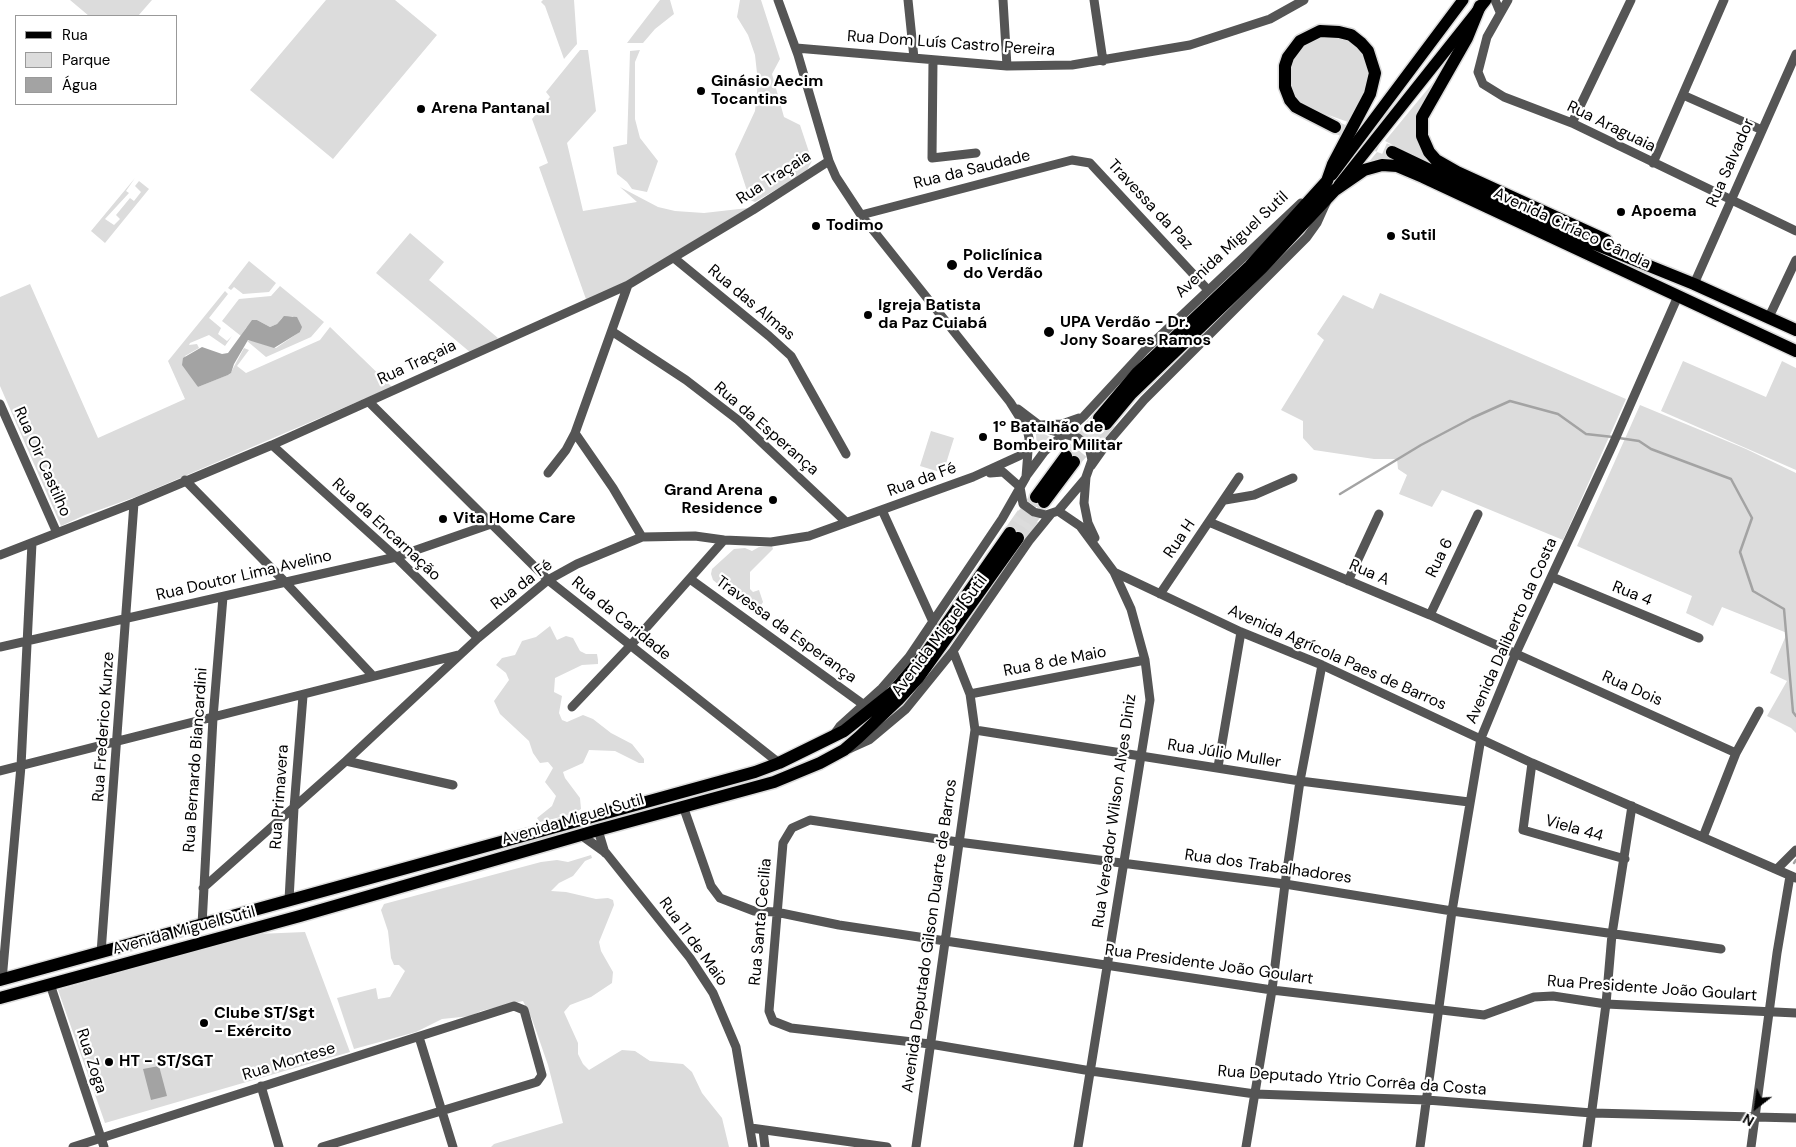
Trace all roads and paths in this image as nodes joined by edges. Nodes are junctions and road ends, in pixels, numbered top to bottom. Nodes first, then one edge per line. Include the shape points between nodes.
1 (778, 0) edge
2 (908, 0) edge
3 (1003, 0) edge
4 (1094, 0) edge
5 (1304, 0) edge
6 (1463, 0) edge
7 (1495, 0) edge
8 (1508, 0) edge
9 (1631, 0) edge
10 (1724, 0) edge
11 (1483, 3) edge
12 (1500, 12) junction
13 (796, 48) junction
14 (1796, 54) edge
15 (914, 58) junction
16 (933, 60) junction
17 (1102, 61) junction
18 (1008, 66) junction
19 (1683, 95) junction
20 (1572, 123) junction
21 (1335, 127) tunnel mouth
22 (1762, 130) junction
23 (1392, 152) tunnel mouth
24 (976, 153) dead end
25 (828, 161) junction
26 (1090, 163) joint
27 (1653, 163) junction
28 (1331, 186) junction
29 (1321, 197) junction
30 (1732, 200) junction
31 (861, 215) junction
32 (1796, 231) edge
33 (674, 258) junction
34 (1796, 260) edge
35 (1677, 277) junction
36 (1694, 284) junction
37 (628, 286) junction
38 (1208, 290) junction
39 (1678, 296) junction
40 (1769, 317) junction
41 (1796, 330) edge
42 (612, 332) junction
43 (1796, 351) edge
44 (369, 402) junction
45 (1010, 402) junction
46 (0, 404) edge
47 (1084, 416) junction
48 (1102, 421) tunnel mouth
49 (1037, 424) junction
50 (575, 433) junction
51 (1064, 436) junction
52 (272, 445) junction
53 (1029, 448) junction
54 (846, 454) dead end
55 (1070, 459) tunnel mouth
56 (1092, 466) junction
57 (548, 473) dead end
58 (973, 477) junction
59 (1026, 477) junction
60 (1086, 477) junction
61 (1239, 477) dead end
62 (1293, 478) dead end
63 (185, 480) junction
64 (1020, 487) junction
65 (1040, 499) tunnel mouth
66 (1225, 500) junction
67 (134, 503) junction
68 (882, 510) junction
69 (1055, 513) junction
70 (1379, 514) dead end
71 (1478, 514) dead end
72 (846, 522) junction
73 (1209, 522) junction
74 (491, 524) junction
75 (57, 533) junction
76 (642, 537) junction
77 (724, 540) junction
78 (32, 543) junction
79 (1101, 552) junction
80 (0, 555) edge
81 (396, 557) junction
82 (1114, 572) junction
83 (1552, 577) junction
84 (690, 578) junction
85 (548, 580) junction
86 (1348, 581) junction
87 (285, 582) junction
88 (1160, 594) junction
89 (223, 597) junction
90 (1430, 615) junction
91 (126, 617) junction
92 (933, 622) junction
93 (1241, 632) junction
94 (478, 638) junction
95 (1699, 638) dead end
96 (27, 640) junction
97 (630, 646) junction
98 (0, 647) edge
99 (953, 651) junction
100 (1516, 653) junction
101 (460, 655) junction
102 (1145, 660) junction
103 (944, 663) junction
104 (1322, 665) junction
105 (960, 667) junction
106 (373, 676) junction
107 (970, 694) junction
108 (303, 696) junction
109 (864, 705) junction
110 (572, 707) dead end
111 (1759, 711) dead end
112 (213, 718) junction
113 (975, 730) junction
114 (831, 738) junction
115 (1480, 738) junction
116 (118, 741) junction
117 (844, 750) junction
118 (1736, 753) junction
119 (1140, 756) junction
120 (346, 761) junction
121 (779, 763) junction
122 (1532, 764) junction
123 (20, 766) junction
124 (1218, 767) junction
125 (0, 771) edge
126 (1300, 781) junction
127 (453, 785) dead end
128 (1469, 802) junction
129 (683, 806) junction
130 (1632, 806) junction
131 (294, 808) junction
132 (810, 820) joint
133 (598, 830) junction
134 (581, 834) junction
135 (1703, 837) junction
136 (958, 842) junction
137 (1796, 850) edge
138 (606, 853) junction
139 (1625, 859) junction
140 (1124, 862) junction
141 (1778, 869) junction
142 (1793, 877) edge
143 (1285, 884) junction
144 (203, 888) junction
145 (289, 900) junction
146 (1452, 911) junction
147 (776, 912) junction
148 (202, 925) junction
149 (1612, 934) junction
150 (944, 940) junction
151 (1721, 949) dead end
152 (101, 953) junction
153 (1108, 966) junction
154 (1, 980) edge
155 (50, 984) junction
156 (1272, 990) junction
157 (0, 998) edge
158 (1606, 1004) junction
159 (1440, 1011) junction
160 (1771, 1012) junction
161 (1796, 1014) edge
162 (791, 1028) joint
163 (419, 1037) junction
164 (930, 1044) junction
165 (1091, 1072) junction
166 (262, 1086) junction
167 (1255, 1094) junction
168 (1427, 1100) junction
169 (440, 1110) junction
170 (1592, 1113) junction
171 (1756, 1116) junction
172 (1796, 1118) edge
173 (750, 1128) junction
174 (763, 1130) junction
175 (102, 1143) edge
176 (73, 1147) edge
177 (279, 1147) edge
178 (322, 1147) edge
179 (453, 1147) edge
180 (753, 1147) edge
181 (765, 1147) edge
182 (887, 1147) edge
183 (916, 1147) edge
184 (1078, 1147) edge
185 (1246, 1147) edge
186 (1420, 1147) edge
187 (1586, 1147) edge
188 (1751, 1147) edge

1 - 13 street
2 - 15 street
3 - 18 street
4 - 17 street
5 - 17 street, Rua Dom Luís Castro Pereira via 1270,19 1243,29 1190,45
6 - 28 main road, Avenida Miguel Sutil
7 - 12 street
8 - 12 street, Rua Araguaia
9 - 20 street
10 - 19 street
11 - 28 main road, Avenida Miguel Sutil
11 - 35 highway via 1422,117 1422,136 1429,152 1457,172 1626,248
12 - 20 street, Rua Araguaia via 1487,37 1478,72 1483,84 1504,96
13 - 15 street, Rua Dom Luís Castro Pereira
13 - 25 street
14 - 22 street, Rua Salvador
15 - 16 street, Rua Dom Luís Castro Pereira
16 - 18 street, Rua Dom Luís Castro Pereira
16 - 24 street via 932,158
17 - 18 street, Rua Dom Luís Castro Pereira via 1046,67
19 - 22 street
19 - 27 street
20 - 27 street, Rua Araguaia
21 - 28 highway via 1296,106 1285,87 1284,66 1288,57 1300,41 1320,31 1351,35 1368,51 1375,73 1370,94 1333,164
22 - 30 street, Rua Salvador
23 - 35 highway via 1528,217
25 - 31 street
25 - 33 street, Rua Traçaia
26 - 31 street, Rua da Saudade via 1072,160
26 - 38 street, Travessa da Paz
27 - 30 street, Rua Araguaia
28 - 29 highway, Avenida Miguel Sutil
28 - 39 highway, Avenida Ciríaco Cândia via 1373,166 1396,166
29 - 38 street, Avenida Miguel Sutil via 1288,213
29 - 48 highway via 1137,373
29 - 56 street, Avenida Miguel Sutil via 1317,223 1307,237 1144,400
30 - 32 street, Rua Araguaia
30 - 36 street, Rua Salvador
31 - 45 street
33 - 37 street, Rua Traçaia
33 - 54 street, Rua das Almas via 791,356
34 - 40 street
35 - 36 highway
36 - 40 highway
37 - 42 street
37 - 44 street, Rua Traçaia
38 - 47 street, Avenida Miguel Sutil via 1145,350
39 - 43 highway, Avenida Ciríaco Cândia
39 - 83 street, Avenida Daliberto da Costa
40 - 41 highway
42 - 50 street
42 - 72 street, Rua da Esperança via 686,380 738,420
44 - 52 street, Rua Traçaia
44 - 74 street, Rua da Caridade
45 - 49 street
45 - 53 street via 1027,429
46 - 75 street, Rua Oir Castilho
47 - 49 street via 1062,424
47 - 51 street, Avenida Miguel Sutil
49 - 51 street
50 - 57 street
50 - 76 street
51 - 56 street via 1078,438 1086,444 1092,454
51 - 59 street, Avenida Miguel Sutil via 1044,452
52 - 63 street, Rua Traçaia
52 - 81 street, Rua da Encarnação
53 - 58 street, Rua da Fé via 1019,456
53 - 59 street
55 - 65 highway
56 - 60 street, Avenida Miguel Sutil
58 - 64 street, Rua da Fé via 1003,472
58 - 68 street, Rua da Fé
59 - 64 street, Avenida Miguel Sutil
60 - 69 street, Avenida Miguel Sutil
60 - 79 street via 1084,503 1088,523
61 - 66 street, Rua H
62 - 66 street via 1254,495
63 - 67 street, Rua Traçaia
63 - 87 street
64 - 69 street via 1021,500 1026,507 1041,515
64 - 92 street, Avenida Miguel Sutil
66 - 73 street, Rua H
67 - 75 street, Rua Traçaia
67 - 91 street, Rua Frederico Kunze
68 - 72 street, Rua da Fé
68 - 92 street
69 - 79 street via 1080,526
69 - 99 street, Avenida Miguel Sutil via 1029,541
70 - 86 street
71 - 90 street, Rua 6
72 - 77 street, Rua da Fé via 809,536 771,542
73 - 86 street, Rua A
73 - 88 street, Rua H
74 - 81 street, Rua Doutor Lima Avelino
74 - 85 street, Rua da Caridade
75 - 78 street, Rua Traçaia
76 - 77 street, Rua da Fé via 695,536
76 - 85 street, Rua da Fé
77 - 84 street
78 - 80 street, Rua Traçaia
78 - 96 street
79 - 82 street, Rua Vereador Wilson Alves Diniz
81 - 87 street, Rua Doutor Lima Avelino
81 - 94 street, Rua da Encarnação
82 - 88 street, Avenida Agrícola Paes de Barros
82 - 102 street, Rua Vereador Wilson Alves Diniz via 1132,609
83 - 95 street, Rua 4
83 - 100 street, Avenida Daliberto da Costa
84 - 97 street
84 - 109 street, Travessa da Esperança
85 - 94 street, Rua da Fé
85 - 97 street, Rua da Caridade
86 - 90 street, Rua A
87 - 89 street, Rua Doutor Lima Avelino
87 - 106 street
88 - 93 street, Avenida Agrícola Paes de Barros
89 - 91 street, Rua Doutor Lima Avelino
89 - 112 street, Rua Bernardo Biancardini
90 - 100 street, Rua A
91 - 96 street, Rua Doutor Lima Avelino
91 - 116 street, Rua Frederico Kunze
92 - 109 street, Avenida Miguel Sutil via 895,674
93 - 104 street, Avenida Agrícola Paes de Barros
93 - 124 street
94 - 101 street, Rua da Fé
96 - 98 street, Rua Doutor Lima Avelino
96 - 123 street
97 - 110 street
97 - 121 street, Rua da Caridade
99 - 103 street, Avenida Miguel Sutil
99 - 105 street, Avenida Deputado Gilson Duarte de Barros
100 - 115 street, Avenida Daliberto da Costa
100 - 118 street, Rua Dois
101 - 106 street
101 - 120 street, Rua da Fé
102 - 107 street, Rua 8 de Maio
102 - 119 street, Rua Vereador Wilson Alves Diniz via 1150,700
103 - 105 street
103 - 117 street, Avenida Miguel Sutil via 888,726 859,746
104 - 115 street, Avenida Agrícola Paes de Barros
104 - 126 street
105 - 107 street, Avenida Deputado Gilson Duarte de Barros
106 - 108 street
107 - 113 street, Avenida Deputado Gilson Duarte de Barros
108 - 112 street
108 - 131 street, Rua Primavera
109 - 114 street, Avenida Miguel Sutil
111 - 118 street
112 - 116 street
112 - 144 street, Rua Bernardo Biancardini
113 - 119 street, Rua Júlio Muller
113 - 136 street, Avenida Deputado Gilson Duarte de Barros
114 - 117 highway via 868,714 910,674 1014,536 918,678
114 - 121 highway, Avenida Miguel Sutil
115 - 122 street, Avenida Agrícola Paes de Barros
115 - 128 street, Avenida Daliberto da Costa
116 - 123 street
116 - 152 street, Rua Frederico Kunze
117 - 129 highway, Avenida Miguel Sutil via 774,782
118 - 135 street
119 - 124 street, Rua Júlio Muller
119 - 140 street, Rua Vereador Wilson Alves Diniz
120 - 127 street
120 - 131 street, Rua da Fé
121 - 145 highway, Avenida Miguel Sutil
122 - 130 street, Avenida Agrícola Paes de Barros
122 - 139 street, Viela 44 via 1523,830
123 - 125 street
123 - 154 street
124 - 126 street, Rua Júlio Muller
126 - 128 street, Rua Júlio Muller
126 - 143 street
128 - 146 street, Avenida Daliberto da Costa
129 - 133 highway, Avenida Miguel Sutil
129 - 147 street, Rua Presidente João Goulart via 710,886 720,898 754,911
130 - 135 street, Avenida Agrícola Paes de Barros
130 - 139 street
131 - 144 street, Rua da Fé
131 - 145 street, Rua Primavera
132 - 136 street, Rua dos Trabalhadores
132 - 147 street, Rua Santa Cecilia via 792,828 783,843
133 - 134 highway, Avenida Miguel Sutil
133 - 138 street, Rua 11 de Maio
134 - 138 street, Rua 11 de Maio
134 - 155 highway, Avenida Miguel Sutil via 300,916
135 - 141 street, Avenida Agrícola Paes de Barros
136 - 140 street, Rua dos Trabalhadores
136 - 150 street, Avenida Deputado Gilson Duarte de Barros
137 - 141 street
138 - 173 street, Rua 11 de Maio via 714,993 736,1047
139 - 149 street
140 - 143 street, Rua dos Trabalhadores
140 - 153 street, Rua Vereador Wilson Alves Diniz
141 - 142 street, Avenida Agrícola Paes de Barros
142 - 160 street via 1777,953
143 - 146 street, Rua dos Trabalhadores
143 - 156 street
144 - 148 street, Rua Bernardo Biancardini
145 - 148 highway, Avenida Miguel Sutil
146 - 149 street, Rua dos Trabalhadores
146 - 159 street, Avenida Daliberto da Costa
147 - 150 street, Rua Presidente João Goulart
147 - 162 street, Rua Santa Cecilia via 769,1011 773,1021
148 - 152 highway, Avenida Miguel Sutil
149 - 151 street, Rua dos Trabalhadores
149 - 158 street
150 - 153 street, Rua Presidente João Goulart
150 - 164 street, Avenida Deputado Gilson Duarte de Barros
152 - 154 highway, Avenida Miguel Sutil
153 - 156 street, Rua Presidente João Goulart
153 - 165 street, Rua Vereador Wilson Alves Diniz
155 - 157 highway, Avenida Miguel Sutil
155 - 175 street, Rua Zoga
156 - 159 street, Rua Presidente João Goulart
156 - 167 street
158 - 159 street, Rua Presidente João Goulart via 1553,996 1534,997 1484,1015
158 - 160 street, Rua Presidente João Goulart
158 - 170 street
159 - 168 street, Avenida Daliberto da Costa
160 - 161 street, Rua Presidente João Goulart
160 - 171 street
162 - 164 street, Rua Deputado Ytrio Corrêa da Costa
163 - 166 street, Rua Montese
163 - 169 street
163 - 169 street, Rua Montese via 514,1006 524,1010 542,1074 537,1082
164 - 165 street, Rua Deputado Ytrio Corrêa da Costa
164 - 183 street, Avenida Deputado Gilson Duarte de Barros
165 - 167 street, Rua Deputado Ytrio Corrêa da Costa
165 - 184 street, Rua Vereador Wilson Alves Diniz
166 - 175 street, Rua Montese
166 - 177 street
167 - 168 street, Rua Deputado Ytrio Corrêa da Costa
167 - 185 street
168 - 170 street, Rua Deputado Ytrio Corrêa da Costa
168 - 186 street, Avenida Daliberto da Costa
169 - 178 street
169 - 179 street
170 - 171 street, Rua Deputado Ytrio Corrêa da Costa
170 - 187 street
171 - 172 street, Rua Deputado Ytrio Corrêa da Costa
171 - 188 street
173 - 174 street
173 - 180 street, Rua 11 de Maio
174 - 181 street
174 - 182 street
175 - 176 street, Rua Montese

